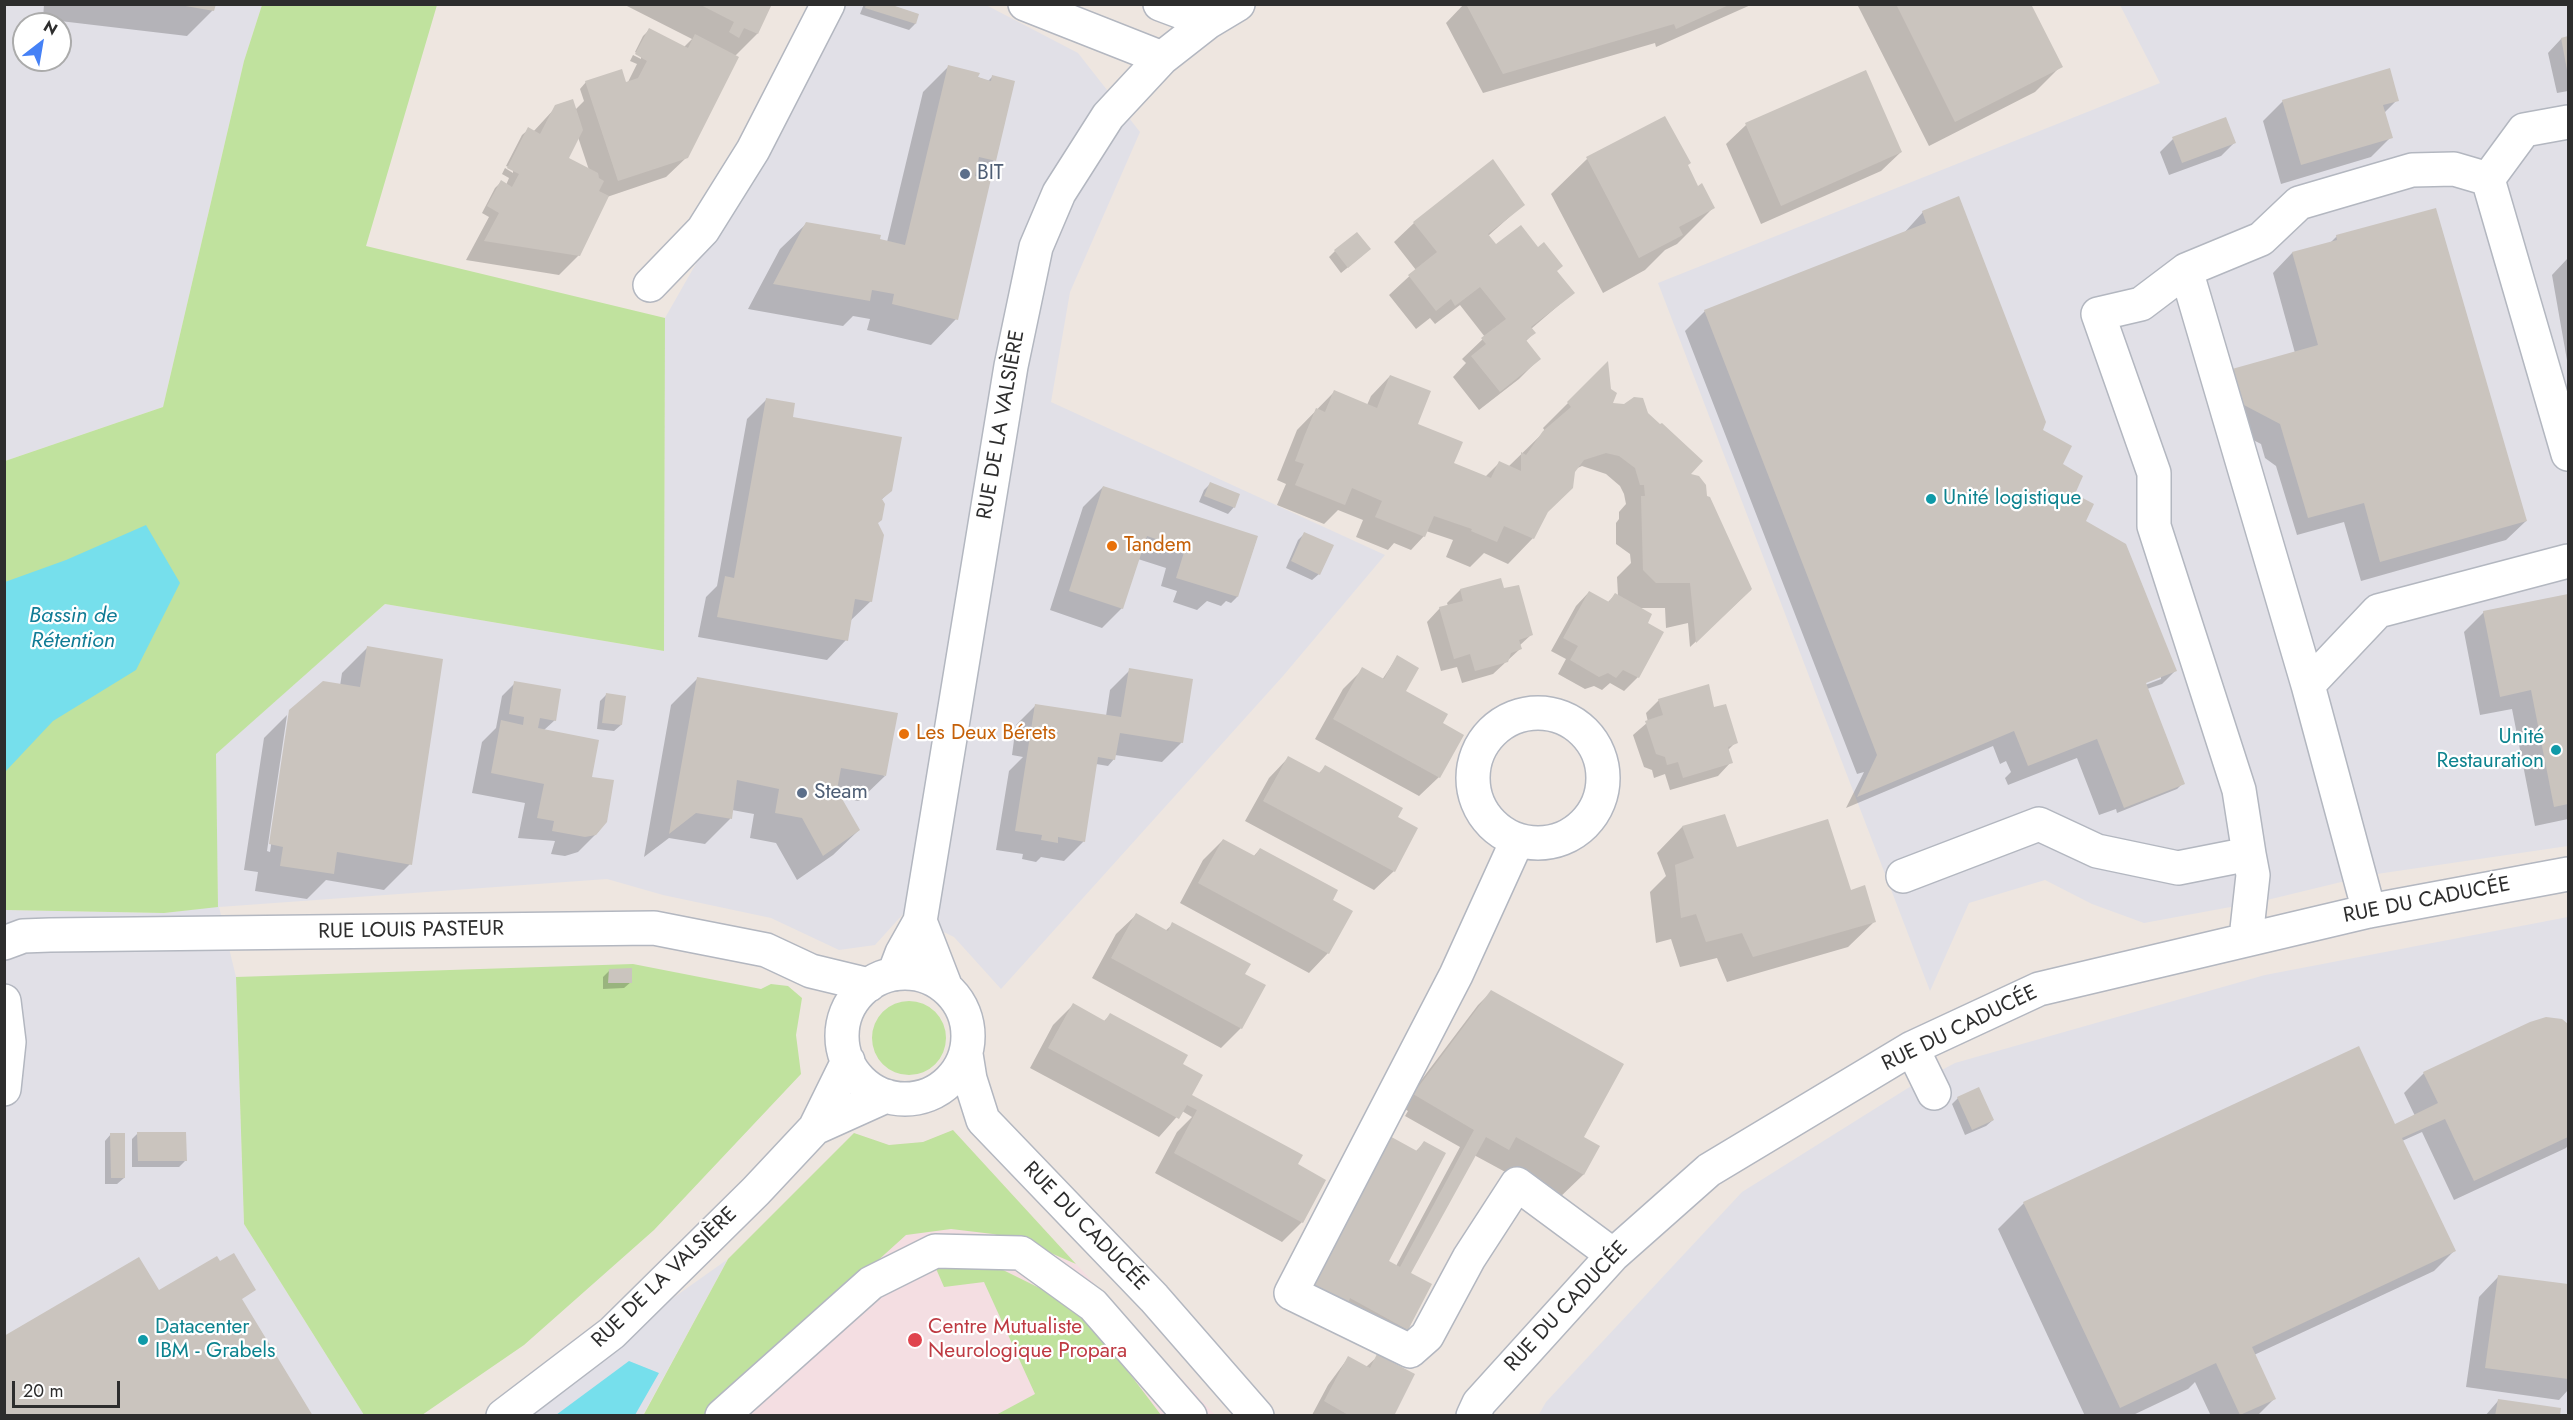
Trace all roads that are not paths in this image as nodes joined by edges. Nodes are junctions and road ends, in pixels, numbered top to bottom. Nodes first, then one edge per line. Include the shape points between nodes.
1 (828, 4) edge
2 (1025, 4) edge
3 (1160, 4) edge
4 (1238, 4) edge
5 (1208, 22) junction
6 (1162, 58) junction
7 (2568, 122) edge
8 (2488, 179) junction
9 (2186, 270) junction
10 (650, 285) dead end
11 (2568, 454) edge
12 (2568, 561) edge
13 (2308, 685) junction
14 (1517, 841) dead end
15 (2249, 854) junction
16 (2568, 874) edge
17 (1903, 876) dead end
18 (2368, 910) junction
19 (920, 921) junction
20 (2246, 938) junction
21 (4, 943) edge
22 (812, 971) junction
23 (881, 979) junction
24 (946, 988) junction
25 (4, 1001) edge
26 (1912, 1048) junction
27 (845, 1052) junction
28 (966, 1054) junction
29 (4, 1089) edge
30 (1934, 1093) dead end
31 (886, 1096) junction
32 (918, 1098) junction
33 (983, 1120) junction
34 (815, 1128) junction
35 (1613, 1255) junction
36 (503, 1416) edge
37 (722, 1416) edge
38 (1190, 1416) edge
39 (1257, 1416) edge
40 (1473, 1416) edge

1 - 10 street via 753,150 704,230
2 - 6 street
3 - 5 street
4 - 5 street, RUE DE LA VALSIÈRE
5 - 6 street, RUE DE LA VALSIÈRE
6 - 19 street, RUE DE LA VALSIÈRE via 1108,116 1059,193 1036,247 1011,366
7 - 8 street via 2524,130
8 - 9 street via 2454,169 2412,170 2299,203 2261,239
8 - 11 street
9 - 13 street
9 - 15 street via 2141,304 2098,314 2154,473 2154,526 2239,790
12 - 13 street via 2378,611
13 - 18 street
14 - 35 street via 1456,975 1292,1293 1410,1351 1427,1336 1469,1258 1517,1184
15 - 17 street via 2178,868 2097,851 2039,824
15 - 20 street via 2253,875
16 - 18 street, RUE DU CADUCÉE
18 - 20 street, RUE DU CADUCÉE
19 - 23 street, RUE DE LA VALSIÈRE
19 - 24 street
20 - 26 street, RUE DU CADUCÉE via 2040,989
21 - 22 street, RUE LOUIS PASTEUR via 23,936 50,935 654,928 766,950
22 - 23 street, RUE LOUIS PASTEUR
22 - 27 street
23 - 24 street via 912,974 931,978
23 - 27 street via 857,996 848,1010 843,1026
24 - 28 street via 966,1018
25 - 29 street via 9,1042
26 - 30 street
26 - 35 street, RUE DU CADUCÉE via 1709,1170
27 - 31 street via 857,1076
27 - 34 street, RUE DE LA VALSIÈRE
28 - 32 street via 948,1083
28 - 33 street, RUE DU CADUCÉE
31 - 32 street
31 - 34 street, RUE DE LA VALSIÈRE
32 - 33 street, RUE DU CADUCÉE
33 - 39 street, RUE DU CADUCÉE via 1154,1299
34 - 36 street, RUE DE LA VALSIÈRE via 612,1333
35 - 40 street, RUE DU CADUCÉE via 1479,1403
37 - 38 street via 871,1283 935,1251 1021,1254 1093,1305

